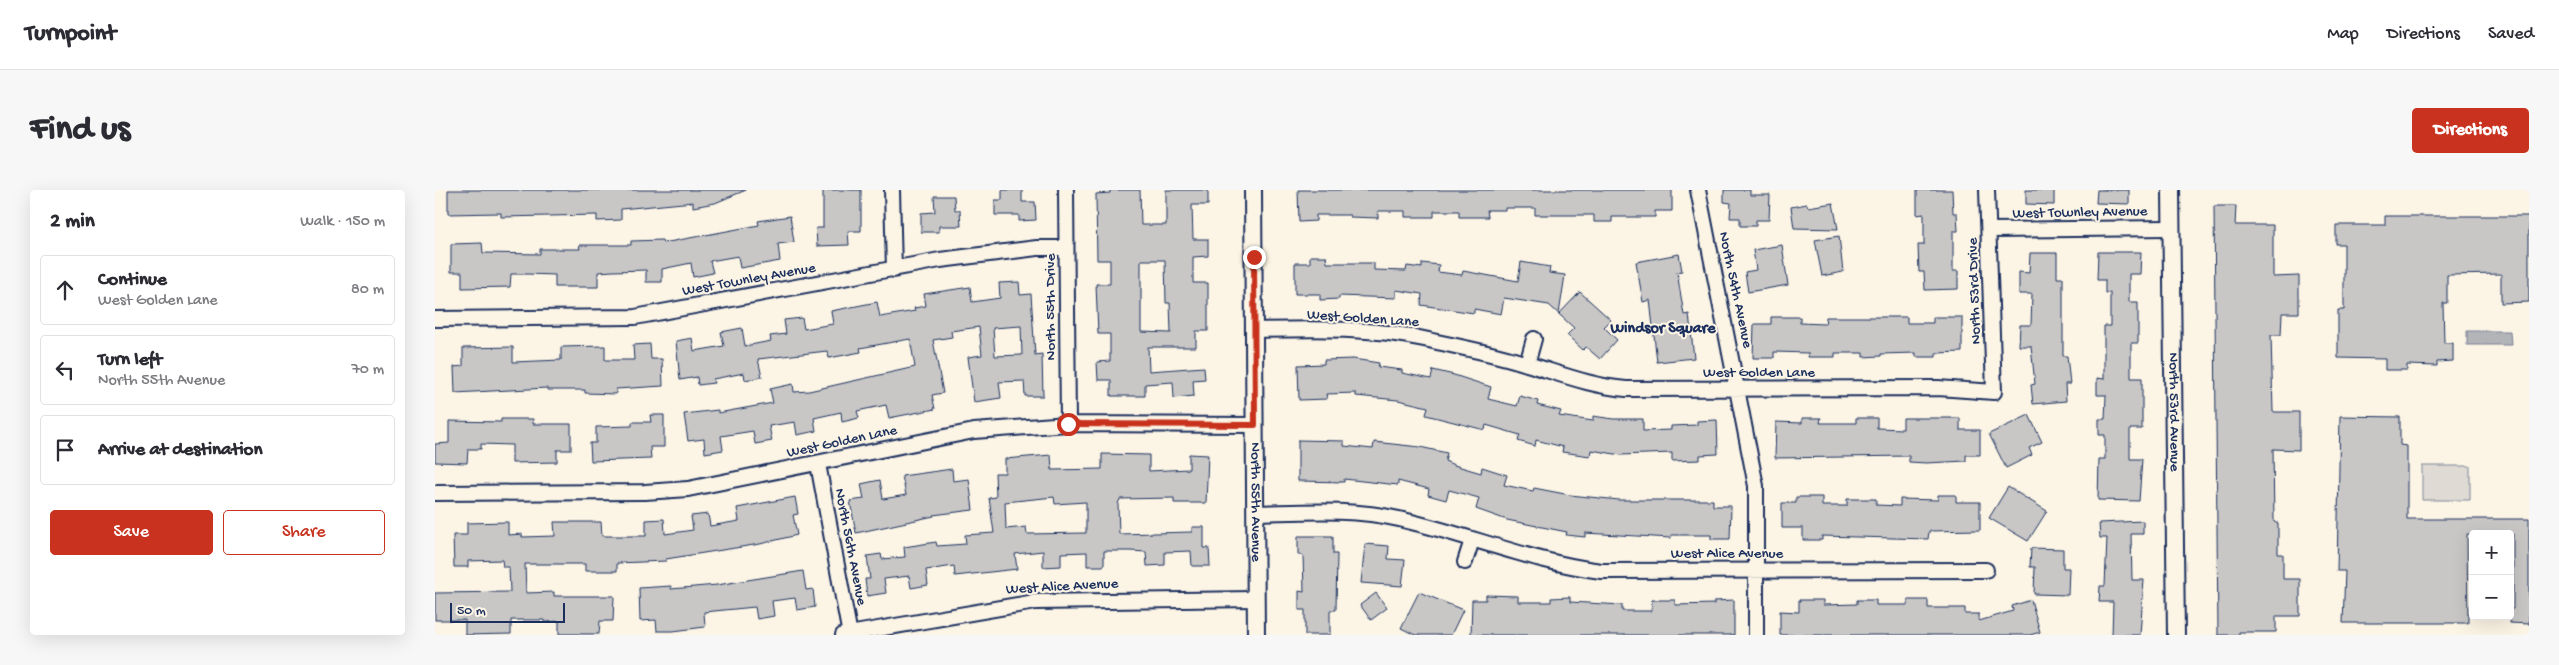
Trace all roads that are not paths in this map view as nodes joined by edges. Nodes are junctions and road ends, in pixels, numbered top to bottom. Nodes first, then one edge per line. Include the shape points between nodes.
1 (892, 190) edge
2 (1066, 190) edge
3 (1253, 190) edge
4 (1697, 190) edge
5 (1987, 190) edge
6 (2171, 190) edge
7 (2171, 228) junction
8 (1990, 230) junction
9 (1066, 248) junction
10 (894, 270) junction
11 (435, 319) edge
12 (1254, 330) junction
13 (1535, 339) dead end
14 (1527, 364) junction
15 (1738, 389) junction
16 (1994, 392) joint
17 (1068, 424) junction
18 (1255, 425) junction
19 (818, 464) junction
20 (435, 493) edge
21 (1255, 513) junction
22 (1472, 540) junction
23 (1465, 562) dead end
24 (1756, 570) junction
25 (1986, 570) dead end
26 (1255, 599) junction
27 (848, 635) edge
28 (1255, 635) edge
29 (1756, 635) edge
30 (2176, 635) edge

1 - 10 street
2 - 9 street, North 55th Drive
3 - 12 street, North 55th Avenue
4 - 15 street, North 54th Avenue
5 - 8 street, North 53rd Drive
6 - 7 street, North 53rd Avenue
7 - 8 street, West Townley Avenue
7 - 30 street, North 53rd Avenue
8 - 16 street, North 53rd Drive
9 - 10 street, West Townley Avenue via 1037,248 940,260
9 - 17 street, North 55th Drive
10 - 11 street, West Townley Avenue via 635,317
12 - 14 street, West Golden Lane via 1358,331 1402,336
12 - 18 street, North 55th Avenue
13 - 14 street
14 - 15 street, West Golden Lane via 1602,387
15 - 16 street, West Golden Lane via 1938,388
15 - 24 street, North 54th Avenue via 1755,486
17 - 18 street, West Golden Lane
17 - 19 street, West Golden Lane via 975,431
18 - 21 street, North 55th Avenue
19 - 20 street, West Golden Lane via 687,489
19 - 27 street, North 56th Avenue
21 - 22 street, West Alice Avenue via 1327,511 1368,514 1399,518
21 - 26 street, North 55th Avenue
22 - 23 street
22 - 24 street, West Alice Avenue via 1551,562 1601,570
24 - 25 street, West Alice Avenue
24 - 29 street, North 54th Avenue
26 - 27 street, West Alice Avenue via 1035,602
26 - 28 street, North 55th Avenue

